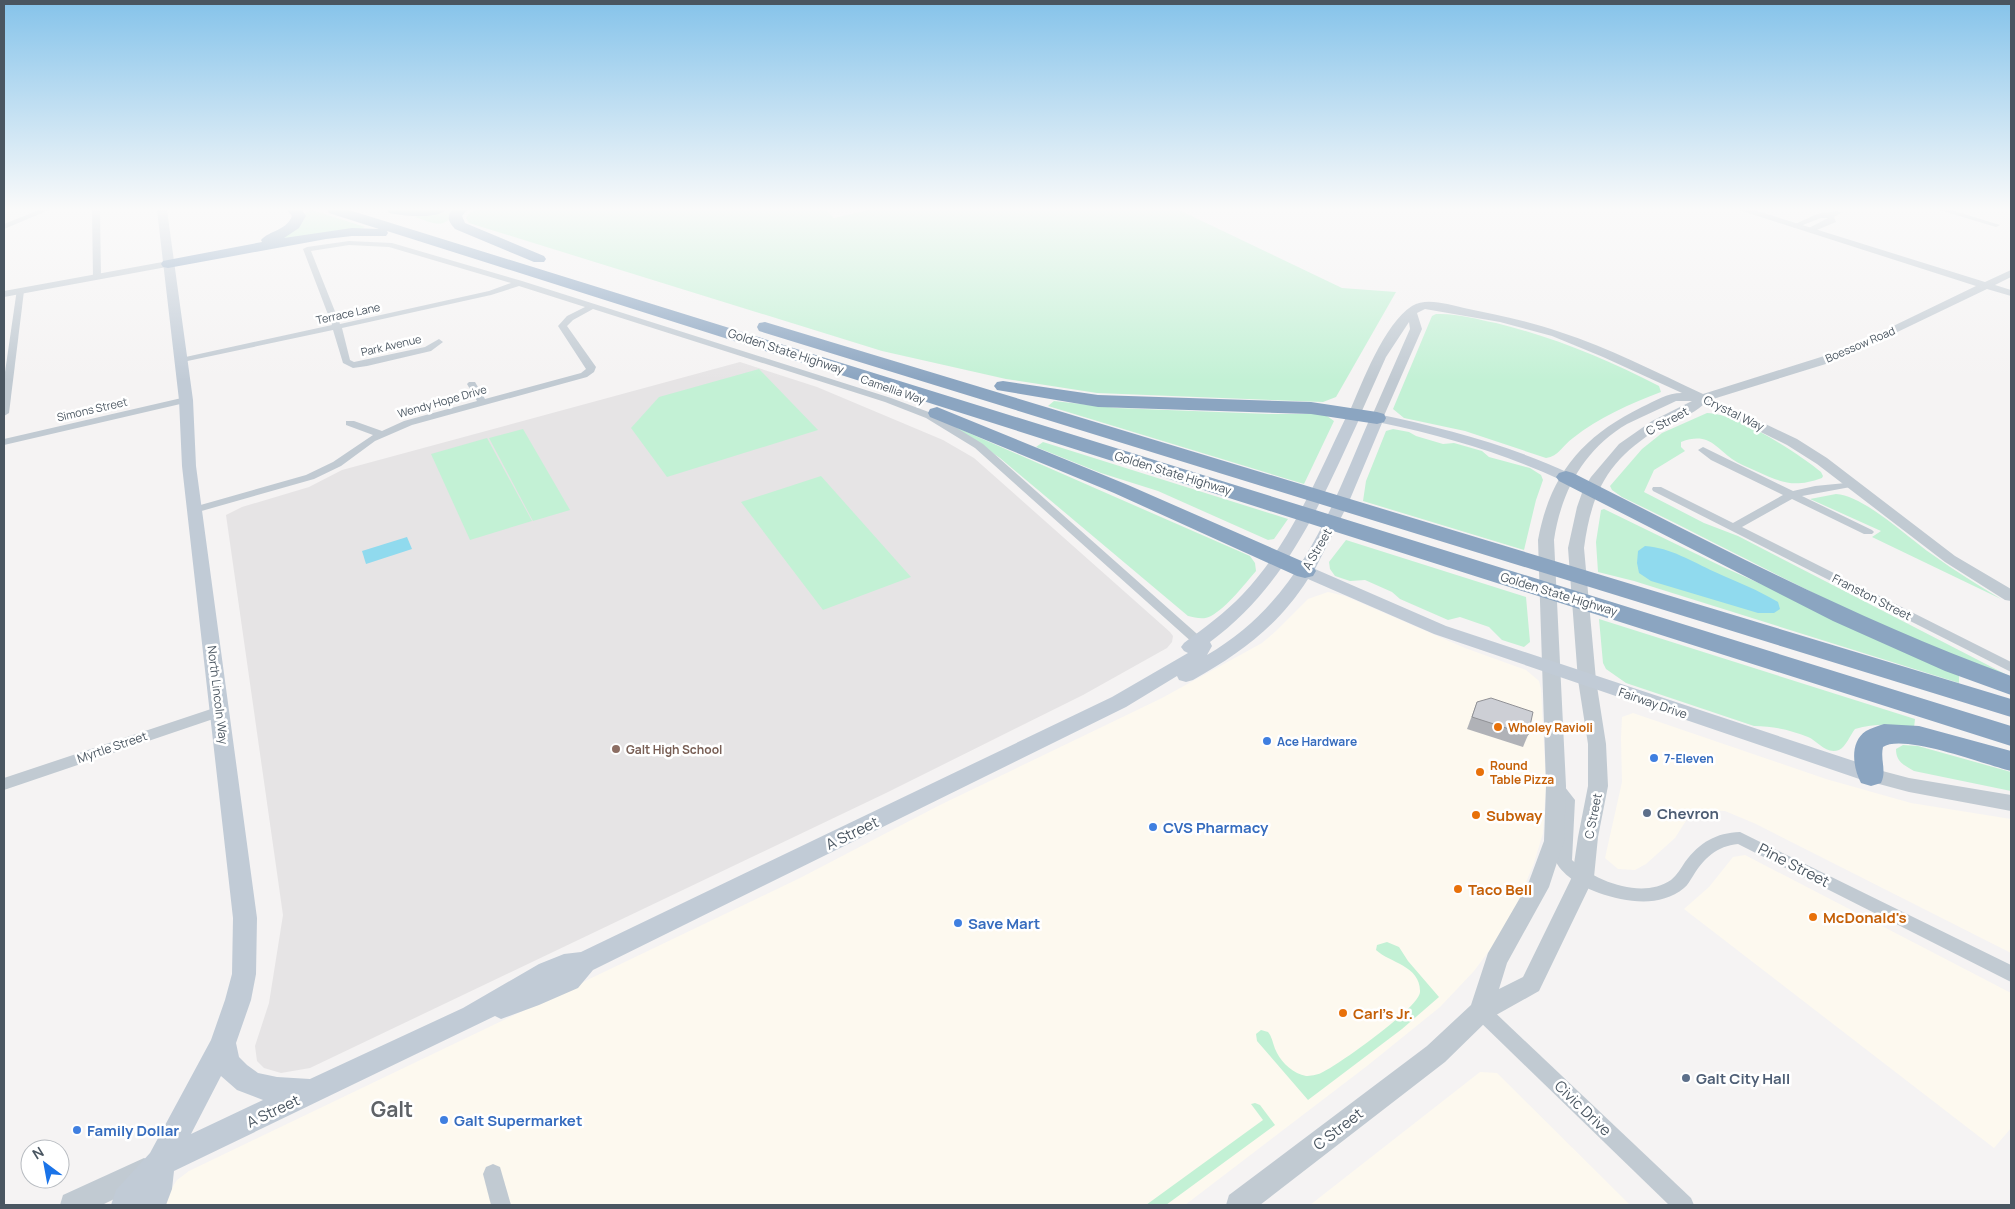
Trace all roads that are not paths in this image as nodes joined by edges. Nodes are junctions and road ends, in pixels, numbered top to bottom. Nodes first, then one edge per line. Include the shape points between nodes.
1 (97, 266) edge
2 (155, 266) edge
3 (168, 266) edge
4 (313, 266) edge
5 (460, 266) edge
6 (513, 266) edge
7 (562, 266) edge
8 (1926, 266) edge
9 (2011, 273) edge
10 (97, 277) junction
11 (519, 283) junction
12 (1986, 285) junction
13 (20, 291) junction
14 (2011, 293) edge
15 (4, 294) edge
16 (591, 307) junction
17 (1416, 310) junction
18 (336, 327) junction
19 (779, 340) junction
20 (439, 342) dead end
21 (181, 361) junction
22 (472, 384) dead end
23 (1703, 398) junction
24 (186, 400) junction
25 (483, 403) junction
26 (4, 413) edge
27 (1355, 413) junction
28 (1378, 418) junction
29 (350, 423) dead end
30 (381, 434) junction
31 (4, 442) edge
32 (1703, 450) dead end
33 (1566, 478) junction
34 (1852, 484) junction
35 (1657, 489) dead end
36 (1590, 490) junction
37 (1792, 495) junction
38 (194, 510) junction
39 (1733, 527) junction
40 (1868, 532) dead end
41 (1281, 560) junction
42 (1305, 571) junction
43 (2011, 596) edge
44 (1548, 623) joint
45 (1199, 642) junction
46 (2011, 667) edge
47 (1552, 669) junction
48 (1587, 680) junction
49 (2011, 686) edge
50 (1119, 702) junction
51 (2011, 708) edge
52 (220, 711) junction
53 (2011, 736) edge
54 (2011, 761) edge
55 (1871, 776) junction
56 (4, 784) edge
57 (1556, 786) junction
58 (2011, 803) edge
59 (1583, 877) junction
60 (2011, 974) edge
61 (1482, 1011) junction
62 (223, 1043) junction
63 (312, 1092) junction
64 (160, 1163) junction
65 (493, 1174) dead end
66 (73, 1205) edge
67 (124, 1205) edge
68 (151, 1205) edge
69 (501, 1205) edge
70 (1239, 1205) edge
71 (1684, 1205) edge

1 - 10 street
2 - 10 street
3 - 21 main road, North Lincoln Way
4 - 18 street, Park Avenue
5 - 11 street, Camellia Way
6 - 19 highway, Golden State Highway
7 - 19 highway, Golden State Highway
8 - 12 street
9 - 12 street, Boessow Road
10 - 13 street
11 - 16 street, Camellia Way
11 - 18 street, Terrace Lane via 491,293
12 - 14 street
12 - 23 street, Boessow Road via 1858,347
13 - 15 street
13 - 26 street
16 - 25 street, Wendy Hope Drive via 562,326 591,366 589,373
16 - 45 street, Camellia Way via 888,400 948,426 979,446
17 - 23 street, Crystal Way via 1442,307 1502,318 1556,334
17 - 27 street, A Street via 1399,324
17 - 28 street, A Street via 1416,330
18 - 20 street, Park Avenue via 346,361 353,365 428,349
18 - 21 street, Terrace Lane
19 - 27 highway via 1064,397 1311,408
19 - 41 highway
19 - 51 highway, Golden State Highway
19 - 53 highway, Golden State Highway
21 - 24 main road, North Lincoln Way
22 - 25 street
23 - 33 street, C Street via 1674,397 1622,422 1603,435
23 - 34 street, Crystal Way via 1792,442
23 - 36 street, C Street via 1694,407 1657,424 1624,447
24 - 31 street, Simons Street
24 - 38 main road, North Lincoln Way
25 - 30 street, Wendy Hope Drive via 416,420
27 - 28 highway
27 - 41 main road, A Street via 1316,497
28 - 33 main road via 1489,445
28 - 42 main road, A Street via 1318,550
29 - 30 street
30 - 38 street, Wendy Hope Drive via 337,464 310,477
32 - 37 street
33 - 36 highway
33 - 44 street, C Street via 1550,516 1546,540
34 - 37 street
34 - 43 street, Crystal Way via 1950,559
35 - 39 street, Franston Street
36 - 48 street, C Street via 1576,548
36 - 49 highway via 1882,634
37 - 39 street
37 - 40 street
38 - 52 main road, North Lincoln Way
39 - 46 street, Franston Street
41 - 42 highway
41 - 45 main road, A Street via 1240,608
42 - 47 main road, Fairway Drive via 1440,630
42 - 50 main road, A Street via 1271,616 1223,655 1156,691
44 - 47 street, C Street
45 - 50 main road, A Street via 1202,646 1198,655
47 - 48 main road, Fairway Drive
47 - 57 street, C Street
48 - 55 main road, Fairway Drive
48 - 59 street, C Street via 1597,744 1598,786
50 - 63 main road, A Street via 584,962 569,980 472,1016
52 - 56 street, Myrtle Street
52 - 62 main road, North Lincoln Way via 246,946 238,1000
54 - 55 highway via 1919,735 1882,733 1873,739 1868,749
55 - 58 street, Fairway Drive
57 - 59 street, Pine Street via 1567,800 1564,862
57 - 61 street, C Street via 1554,841 1538,887 1496,960
59 - 60 street, Pine Street via 1625,893 1643,896 1659,893 1677,885 1703,851 1716,841 1740,838
59 - 61 street, C Street via 1531,984
61 - 70 street, C Street via 1436,1054
61 - 71 street, Civic Drive
62 - 63 main road via 230,1066 253,1085
62 - 64 main road, North Lincoln Way
63 - 64 main road, A Street
64 - 66 street, A Street
64 - 67 main road
64 - 68 main road via 158,1189
65 - 69 street

